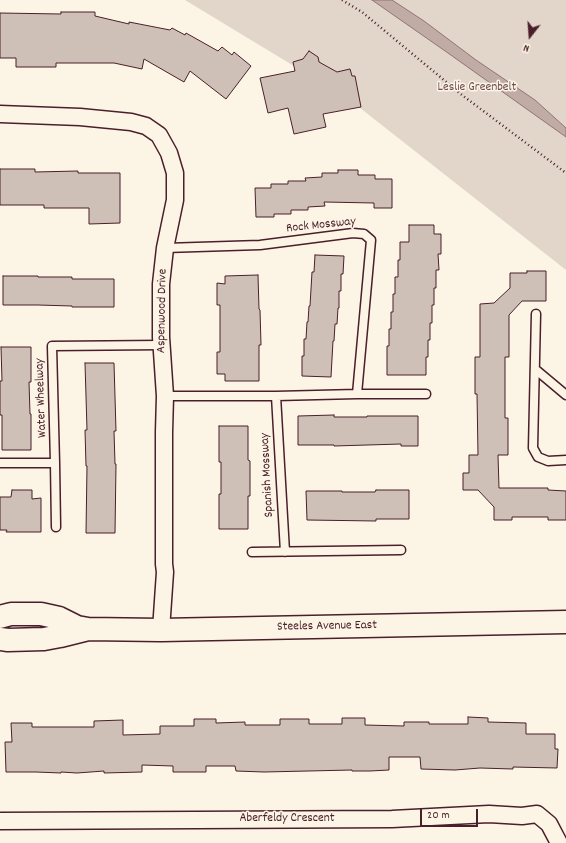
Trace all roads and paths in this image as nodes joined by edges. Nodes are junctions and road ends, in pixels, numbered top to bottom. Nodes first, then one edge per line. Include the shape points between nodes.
1 (342, 0) edge
2 (0, 114) edge
3 (566, 173) edge
4 (165, 248) junction
5 (536, 314) dead end
6 (162, 345) junction
7 (535, 369) junction
8 (357, 394) junction
9 (426, 394) dead end
10 (566, 395) edge
11 (165, 396) junction
12 (276, 396) junction
13 (566, 460) edge
14 (0, 463) edge
15 (55, 463) junction
16 (56, 527) dead end
17 (401, 550) dead end
18 (252, 552) dead end
19 (285, 552) junction
20 (0, 617) edge
21 (566, 622) edge
22 (88, 629) junction
23 (161, 630) junction
24 (0, 639) edge
25 (0, 821) edge
26 (559, 843) edge

1 - 3 path via 362,12 462,95
2 - 4 street, Aspenwood Drive via 131,122 146,126 159,135 170,153 175,173 175,200
4 - 6 street, Aspenwood Drive via 161,284
4 - 8 lane, Rock Mossway via 260,245 353,233 364,234 371,240
5 - 7 lane
6 - 11 street, Aspenwood Drive
6 - 15 lane, Water Wheelway via 52,346
7 - 10 lane
7 - 13 lane via 533,448 538,457 548,461
8 - 9 lane
8 - 12 lane
11 - 12 lane
11 - 23 street, Aspenwood Drive via 165,572
12 - 19 lane, Spanish Mossway
14 - 15 lane
15 - 16 lane, Water Wheelway
17 - 19 lane
18 - 19 lane
20 - 22 main road, Steeles Avenue East via 11,614 41,614
21 - 23 main road, Steeles Avenue East
22 - 23 main road, Steeles Avenue East
22 - 24 main road, Steeles Avenue East via 44,639
25 - 26 street, Aberfeldy Crescent via 384,819 537,814 549,824

